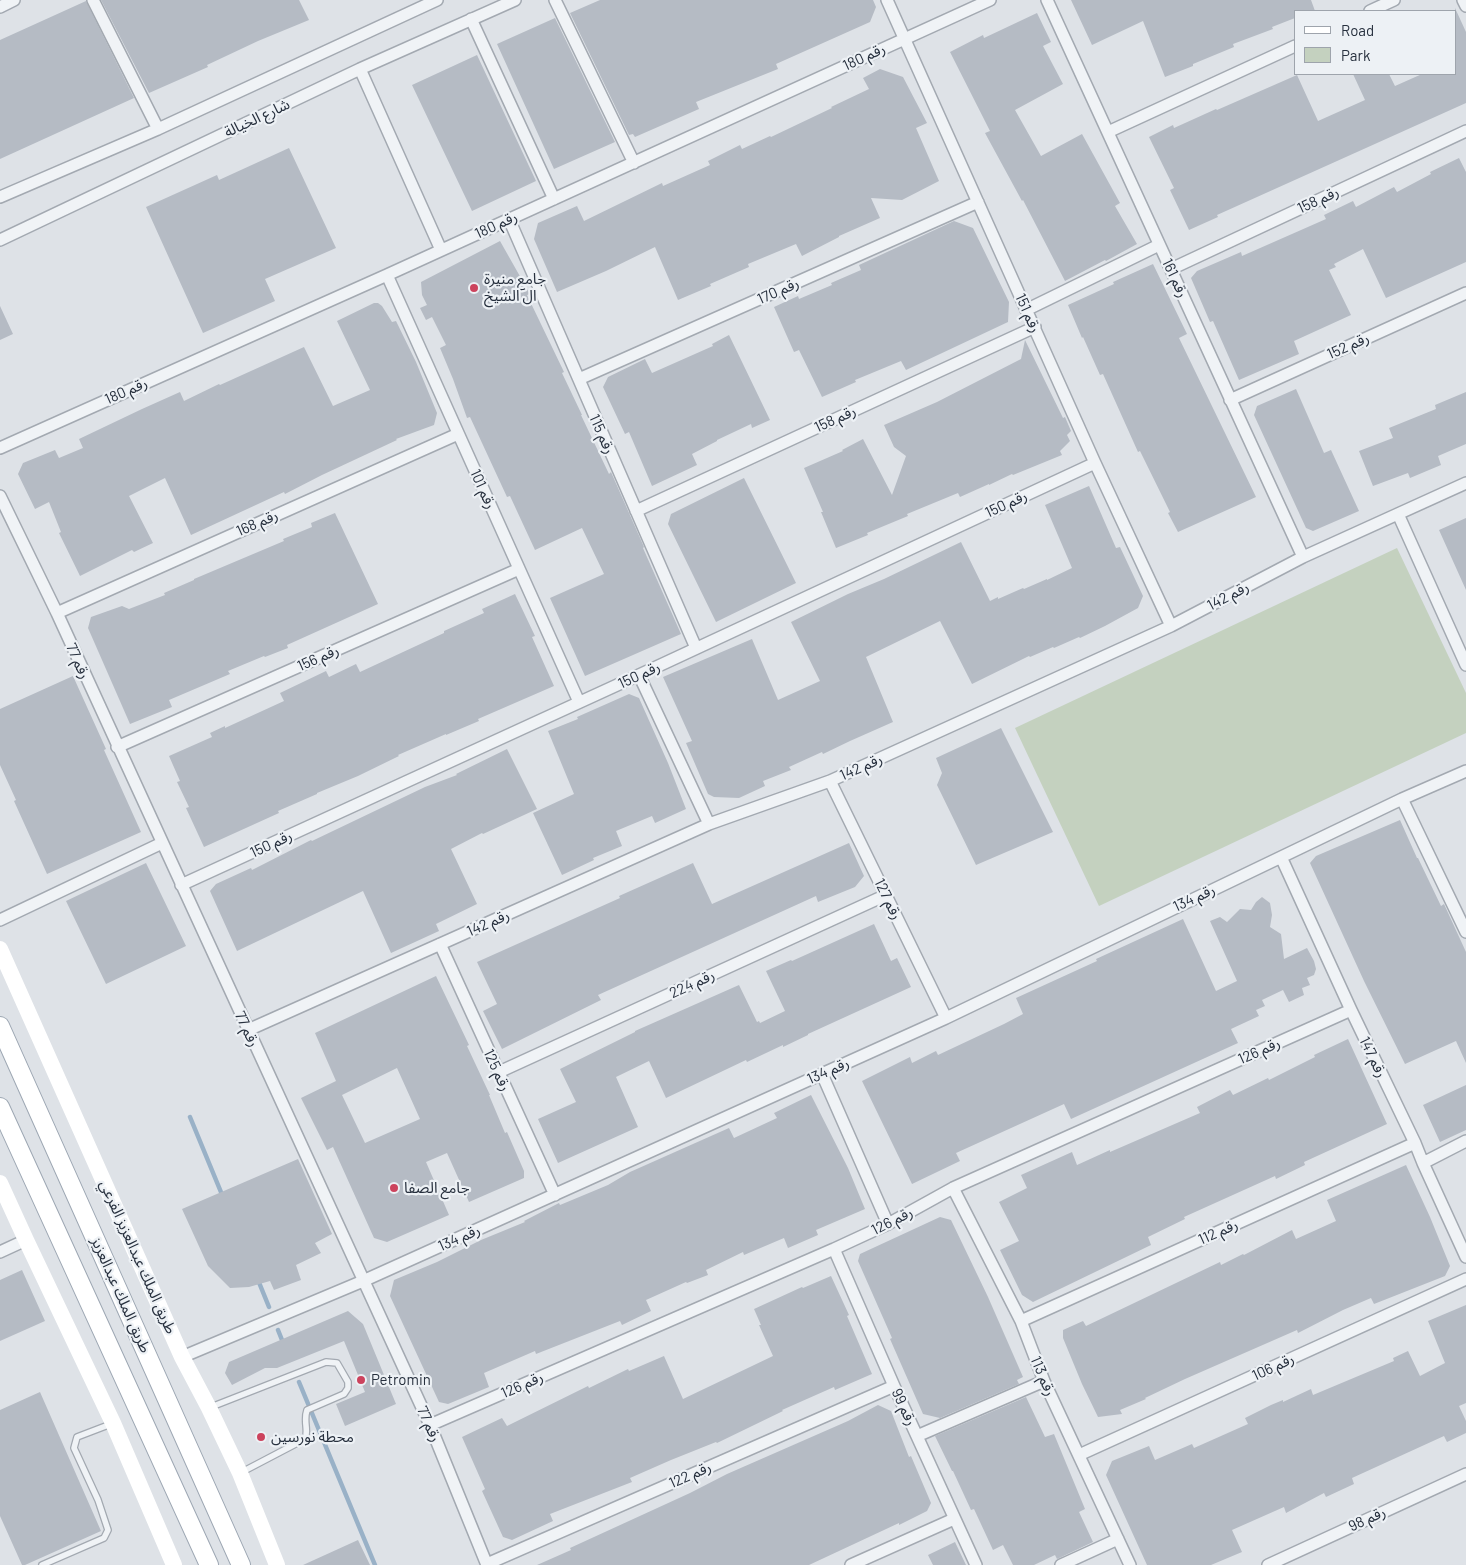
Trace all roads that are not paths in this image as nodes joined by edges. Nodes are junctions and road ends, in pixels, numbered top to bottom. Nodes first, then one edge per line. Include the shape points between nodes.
1 (14, 0) edge
2 (93, 0) edge
3 (437, 0) edge
4 (515, 0) edge
5 (555, 0) edge
6 (887, 0) edge
7 (990, 0) edge
8 (1047, 0) edge
9 (1394, 0) edge
10 (1463, 0) edge
11 (1466, 6) edge
12 (0, 7) edge
13 (1372, 10) edge
14 (470, 19) junction
15 (905, 39) junction
16 (1294, 46) edge
17 (360, 69) junction
18 (158, 129) junction
19 (1466, 131) edge
20 (1108, 132) junction
21 (634, 163) junction
22 (0, 197) edge
23 (554, 199) junction
24 (978, 202) junction
25 (509, 219) junction
26 (0, 240) edge
27 (1160, 245) junction
28 (441, 250) junction
29 (1171, 269) junction
30 (387, 275) junction
31 (1466, 293) edge
32 (1026, 310) junction
33 (1034, 327) junction
34 (578, 379) junction
35 (1230, 400) junction
36 (458, 434) junction
37 (0, 448) edge
38 (1096, 463) junction
39 (1466, 483) edge
40 (0, 496) edge
41 (636, 511) junction
42 (1398, 514) junction
43 (1302, 557) junction
44 (519, 569) junction
45 (56, 613) junction
46 (1171, 626) junction
47 (696, 648) junction
48 (1466, 665) edge
49 (639, 675) junction
50 (579, 702) junction
51 (117, 747) junction
52 (1466, 771) edge
53 (830, 781) junction
54 (1402, 799) junction
55 (709, 824) junction
56 (162, 843) junction
57 (1281, 857) junction
58 (181, 885) junction
59 (886, 895) junction
60 (0, 920) edge
61 (1466, 932) edge
62 (440, 944) junction
63 (0, 949) edge
64 (1350, 1010) junction
65 (946, 1018) junction
66 (0, 1026) edge
67 (248, 1030) junction
68 (499, 1072) junction
69 (822, 1074) junction
70 (0, 1107) edge
71 (1466, 1142) edge
72 (1415, 1143) junction
73 (1423, 1163) junction
74 (0, 1183) edge
75 (953, 1188) junction
76 (555, 1195) junction
77 (888, 1224) junction
78 (26, 1240) junction
79 (834, 1249) junction
80 (0, 1252) edge
81 (1466, 1257) edge
82 (1466, 1279) edge
83 (363, 1281) junction
84 (1021, 1321) junction
85 (182, 1356) junction
86 (1044, 1381) junction
87 (894, 1386) junction
88 (209, 1408) junction
89 (113, 1423) junction
90 (430, 1424) junction
91 (917, 1436) junction
92 (1079, 1455) junction
93 (240, 1473) junction
94 (1466, 1474) edge
95 (954, 1519) junction
96 (1118, 1539) junction
97 (42, 1565) edge
98 (174, 1565) edge
99 (209, 1565) edge
100 (241, 1565) edge
101 (277, 1565) edge
102 (487, 1565) edge
103 (851, 1565) edge
104 (976, 1565) edge
105 (1060, 1565) edge
106 (1130, 1565) edge
107 (1268, 1565) edge

1 - 12 street
2 - 18 street
3 - 18 street
4 - 14 street, شارع الخيالة
5 - 21 street
6 - 15 street, رقم 151
7 - 15 street, رقم 180
8 - 20 street, رقم 161
9 - 13 street
10 - 11 street
14 - 17 street, شارع الخيالة
14 - 23 street
15 - 21 street, رقم 180
15 - 24 street, رقم 151
16 - 20 street
17 - 26 street, شارع الخيالة
17 - 28 street
18 - 22 street
19 - 29 street, رقم 158
20 - 27 street, رقم 161
21 - 23 street, رقم 180
23 - 25 street, رقم 180
24 - 32 street, رقم 151
24 - 34 street, رقم 170
25 - 28 street, رقم 180
25 - 34 street, رقم 115
27 - 29 street, رقم 161
27 - 32 street
28 - 30 street, رقم 180
29 - 35 street, رقم 161
30 - 36 street, رقم 101
30 - 37 street, رقم 180
31 - 35 street, رقم 152
32 - 33 street, رقم 151
33 - 38 street, رقم 151
33 - 41 street, رقم 158
34 - 41 street, رقم 115
35 - 43 street, رقم 161
36 - 44 street, رقم 101
36 - 45 street, رقم 168
38 - 46 street, رقم 151
38 - 47 street, رقم 150
39 - 42 street, رقم 142
40 - 45 street, رقم 77
41 - 47 street, رقم 115
42 - 43 street, رقم 142
42 - 48 street
43 - 46 street, رقم 142
44 - 50 street, رقم 101
44 - 51 street, رقم 156
45 - 51 street, رقم 77
46 - 53 street, رقم 142
47 - 49 street, رقم 150
49 - 50 street, رقم 150
49 - 55 street
50 - 58 street, رقم 150
51 - 56 street, رقم 77
52 - 54 street, رقم 134
53 - 55 street, رقم 142
53 - 59 street, رقم 127
54 - 57 street, رقم 134
54 - 61 street
55 - 62 street, رقم 142
56 - 58 street, رقم 77
56 - 60 street
57 - 64 street, رقم 147
57 - 65 street, رقم 134
58 - 67 street, رقم 77
59 - 65 street, رقم 127
59 - 68 street, رقم 224
62 - 67 street, رقم 142
62 - 68 street, رقم 125
63 - 85 main road, طريق الملك عبدالعزيز الفرعي
64 - 72 street, رقم 147
64 - 75 street, رقم 126
65 - 69 street, رقم 134
66 - 100 main road, طريق الملك عبدالعزيز
67 - 83 street, رقم 77
68 - 76 street, رقم 125
69 - 76 street, رقم 134
69 - 77 street
70 - 99 main road, طريق الملك عبدالعزيز
71 - 73 street
72 - 73 street, رقم 147
72 - 84 street, رقم 112
73 - 81 street, رقم 147
74 - 78 main road
75 - 77 street, رقم 126
75 - 84 street, رقم 113
76 - 83 street, رقم 134
77 - 79 street, رقم 126
78 - 80 street
78 - 89 main road
79 - 87 street, رقم 99
79 - 90 street, رقم 126
82 - 92 street, رقم 106
83 - 85 street, رقم 134
83 - 90 street, رقم 77
84 - 86 street, رقم 113
85 - 88 main road, طريق الملك عبدالعزيز الفرعي
86 - 91 street
86 - 92 street, رقم 113
87 - 91 street, رقم 99
87 - 102 street, رقم 122
88 - 93 main road, طريق الملك عبدالعزيز الفرعي
88 - 93 lane via 326,1362 337,1363 348,1382 344,1394 307,1410 305,1439
89 - 97 lane via 77,1438 74,1448 108,1530 104,1538
89 - 98 main road
90 - 102 street, رقم 77
91 - 95 street, رقم 99
92 - 96 street, رقم 113
93 - 101 main road, طريق الملك عبدالعزيز الفرعي
94 - 107 street, رقم 98
95 - 103 street
95 - 104 street, رقم 99
96 - 105 street
96 - 106 street, رقم 113

